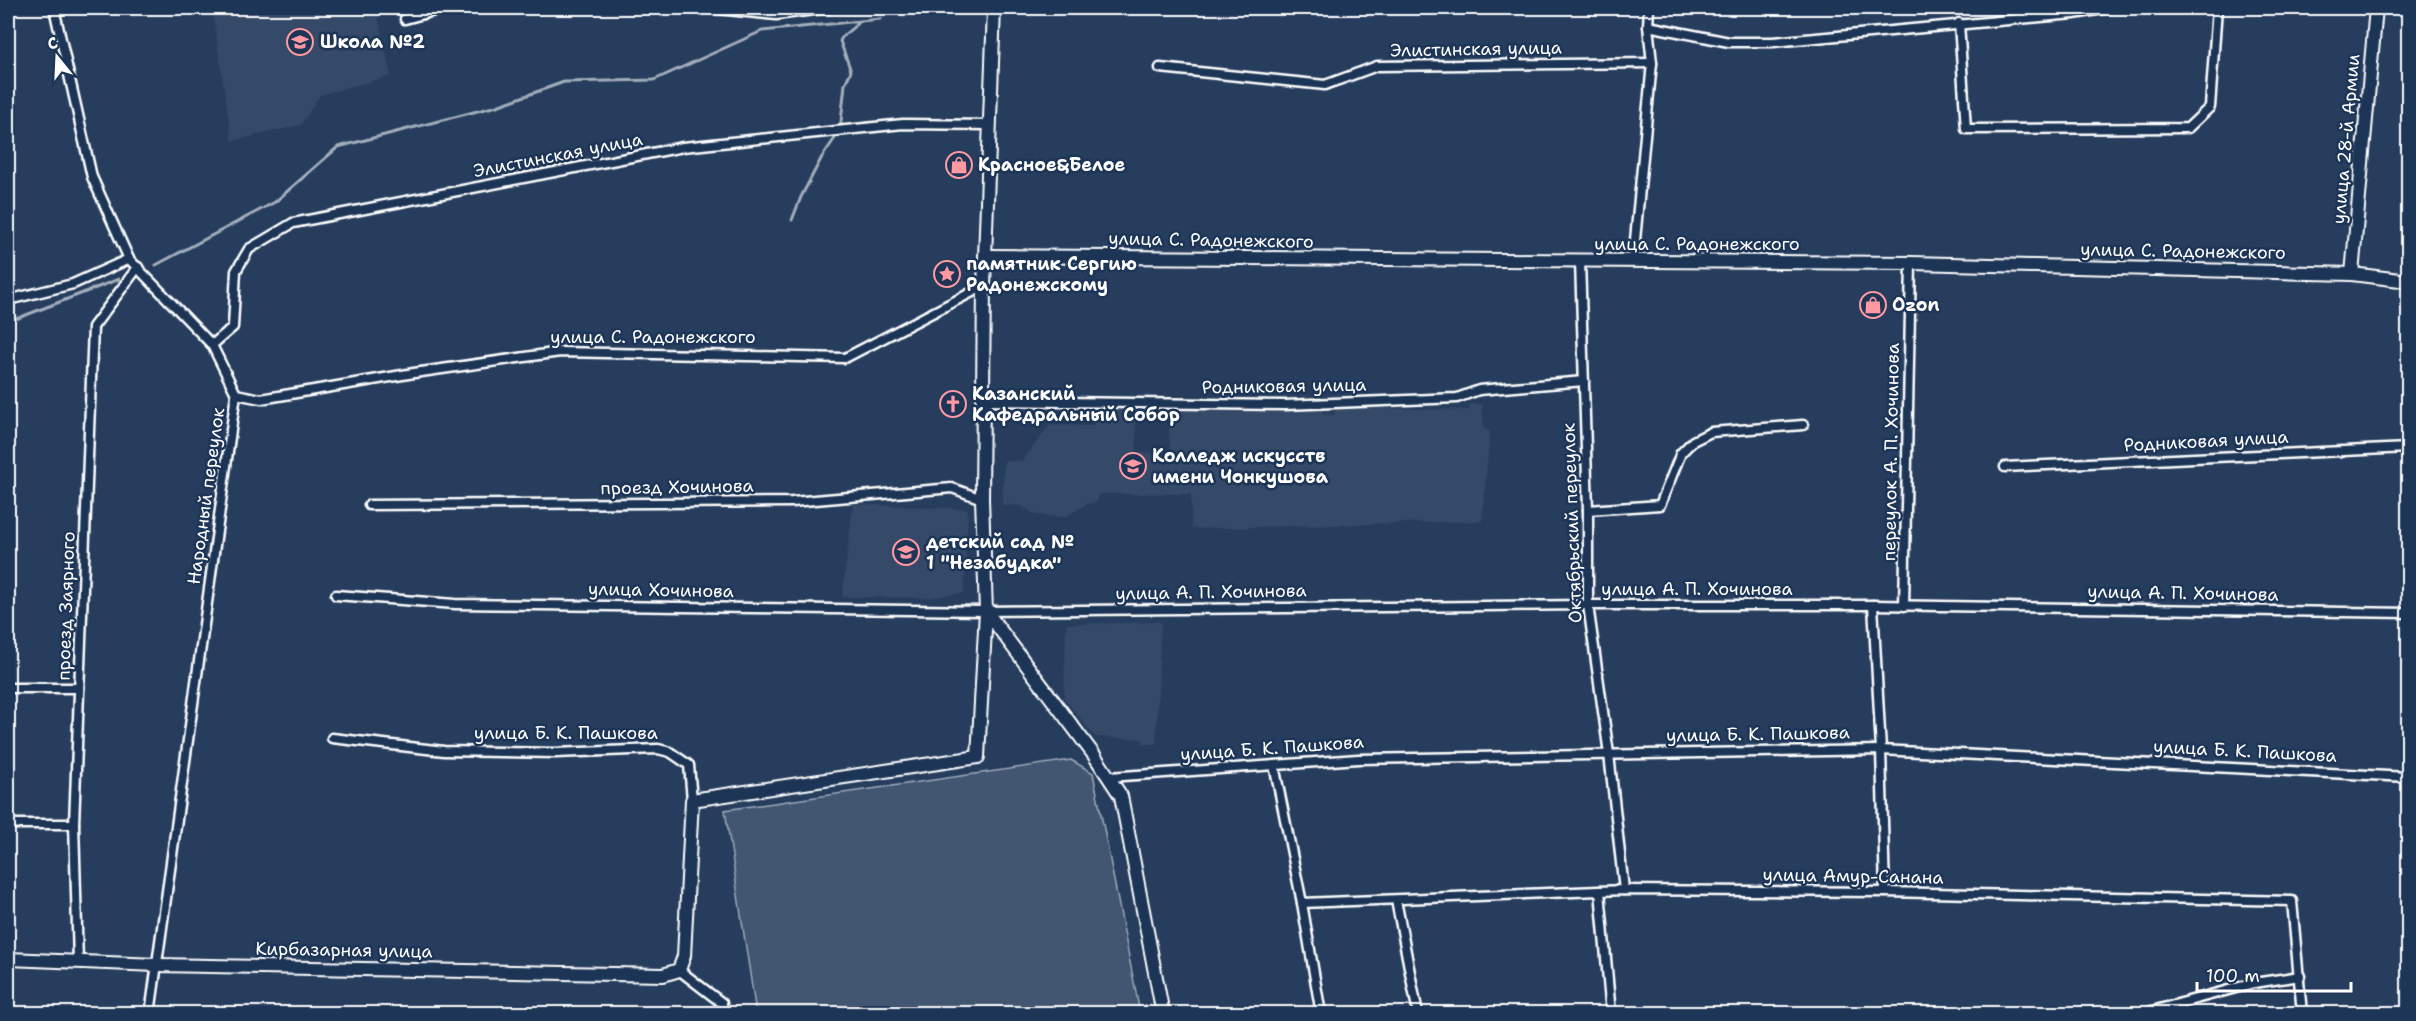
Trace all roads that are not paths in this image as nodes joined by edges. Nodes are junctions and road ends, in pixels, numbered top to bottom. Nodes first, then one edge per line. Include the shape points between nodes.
1 (54, 8) edge
2 (446, 8) edge
3 (707, 8) edge
4 (829, 8) edge
5 (994, 8) edge
6 (1649, 8) edge
7 (2109, 8) edge
8 (2217, 8) edge
9 (2376, 8) edge
10 (405, 19) dead end
11 (1959, 23) junction
12 (1648, 26) junction
13 (1652, 63) junction
14 (1160, 68) dead end
15 (990, 125) junction
16 (985, 255) junction
17 (129, 259) junction
18 (1580, 261) junction
19 (1633, 261) junction
20 (1911, 263) junction
21 (138, 267) junction
22 (2352, 273) junction
23 (2409, 281) edge
24 (984, 285) junction
25 (8, 300) edge
26 (212, 345) junction
27 (1584, 381) junction
28 (236, 394) junction
29 (983, 401) junction
30 (1803, 425) dead end
31 (2409, 448) edge
32 (2005, 467) dead end
33 (982, 499) junction
34 (369, 505) dead end
35 (1588, 510) junction
36 (336, 595) dead end
37 (1588, 605) junction
38 (1873, 605) junction
39 (1904, 606) junction
40 (986, 611) junction
41 (2409, 613) edge
42 (8, 688) edge
43 (79, 688) junction
44 (332, 738) dead end
45 (1881, 750) junction
46 (1609, 754) junction
47 (1274, 765) junction
48 (1109, 777) junction
49 (2409, 777) edge
50 (692, 800) junction
51 (8, 824) edge
52 (74, 824) junction
53 (1624, 890) junction
54 (1600, 891) junction
55 (1885, 892) junction
56 (1396, 900) junction
57 (1302, 903) junction
58 (8, 959) edge
59 (78, 962) junction
60 (157, 965) junction
61 (679, 970) junction
62 (2300, 976) junction
63 (150, 1014) edge
64 (723, 1014) edge
65 (1163, 1014) edge
66 (1321, 1014) edge
67 (1418, 1014) edge
68 (1611, 1014) edge
69 (2141, 1014) edge
70 (2302, 1014) edge

1 - 17 street, Народный переулок via 92,177
2 - 10 street
3 - 4 street via 776,15
5 - 15 street
6 - 12 street
7 - 11 street
8 - 11 street via 2210,106 2188,128 1966,129
9 - 22 street, улица 28-й Армии
11 - 12 street via 1773,42 1730,42
12 - 13 street
13 - 14 street, Элистинская улица via 1377,66 1325,85
13 - 19 street
15 - 16 street
15 - 26 street, Элистинская улица via 903,124 683,147 293,223 249,249 236,272 233,327
16 - 18 street, улица С. Радонежского
16 - 24 street
17 - 21 street, Народный переулок
17 - 25 street via 73,284
18 - 19 street, улица С. Радонежского
18 - 27 street, Октябрьский переулок
19 - 20 street, улица С. Радонежского
20 - 22 street, улица С. Радонежского
20 - 39 street, переулок А. П. Хочинова
21 - 26 street, Народный переулок
21 - 43 street, проезд Заярного via 93,327
22 - 23 street, улица С. Радонежского
24 - 28 street, улица С. Радонежского via 845,358 560,352 261,399
24 - 29 street
26 - 28 street, Народный переулок
27 - 29 street, Родниковая улица via 1479,390 1457,398 1285,405
27 - 35 street, Октябрьский переулок
28 - 60 street, Народный переулок
29 - 33 street
30 - 35 street via 1711,432 1681,453 1660,505
31 - 32 street, Родниковая улица
33 - 34 street, проезд Хочинова via 952,488 792,502
33 - 40 street
35 - 37 street, Октябрьский переулок
36 - 40 street, улица Хочинова via 455,604
37 - 38 street, улица А. П. Хочинова
37 - 40 street, улица А. П. Хочинова
37 - 46 street, Октябрьский переулок
38 - 39 street, улица А. П. Хочинова
38 - 45 street
39 - 41 street, улица А. П. Хочинова
40 - 48 street
40 - 50 street via 978,757
42 - 43 street
43 - 52 street, проезд Заярного
44 - 50 street, улица Б. К. Пашкова via 444,751 555,753 658,749 689,765
45 - 46 street, улица Б. К. Пашкова
45 - 49 street, улица Б. К. Пашкова
45 - 55 street
46 - 47 street, улица Б. К. Пашкова via 1358,759
46 - 53 street, Октябрьский переулок
47 - 48 street, улица Б. К. Пашкова
47 - 57 street
48 - 65 street via 1121,796
50 - 61 street via 684,956
51 - 52 street
52 - 59 street, проезд Заярного
53 - 54 street, улица Амур-Санана
53 - 55 street, улица Амур-Санана
54 - 56 street, улица Амур-Санана
54 - 68 street
55 - 62 street, улица Амур-Санана via 2292,902
56 - 57 street, улица Амур-Санана
56 - 67 street
57 - 66 street
58 - 59 street, Кирбазарная улица
59 - 60 street, Кирбазарная улица
60 - 61 street, Кирбазарная улица via 663,975
60 - 63 street, Народный переулок
61 - 64 street via 722,1003
62 - 69 street via 2254,983
62 - 70 street, улица Амур-Санана

